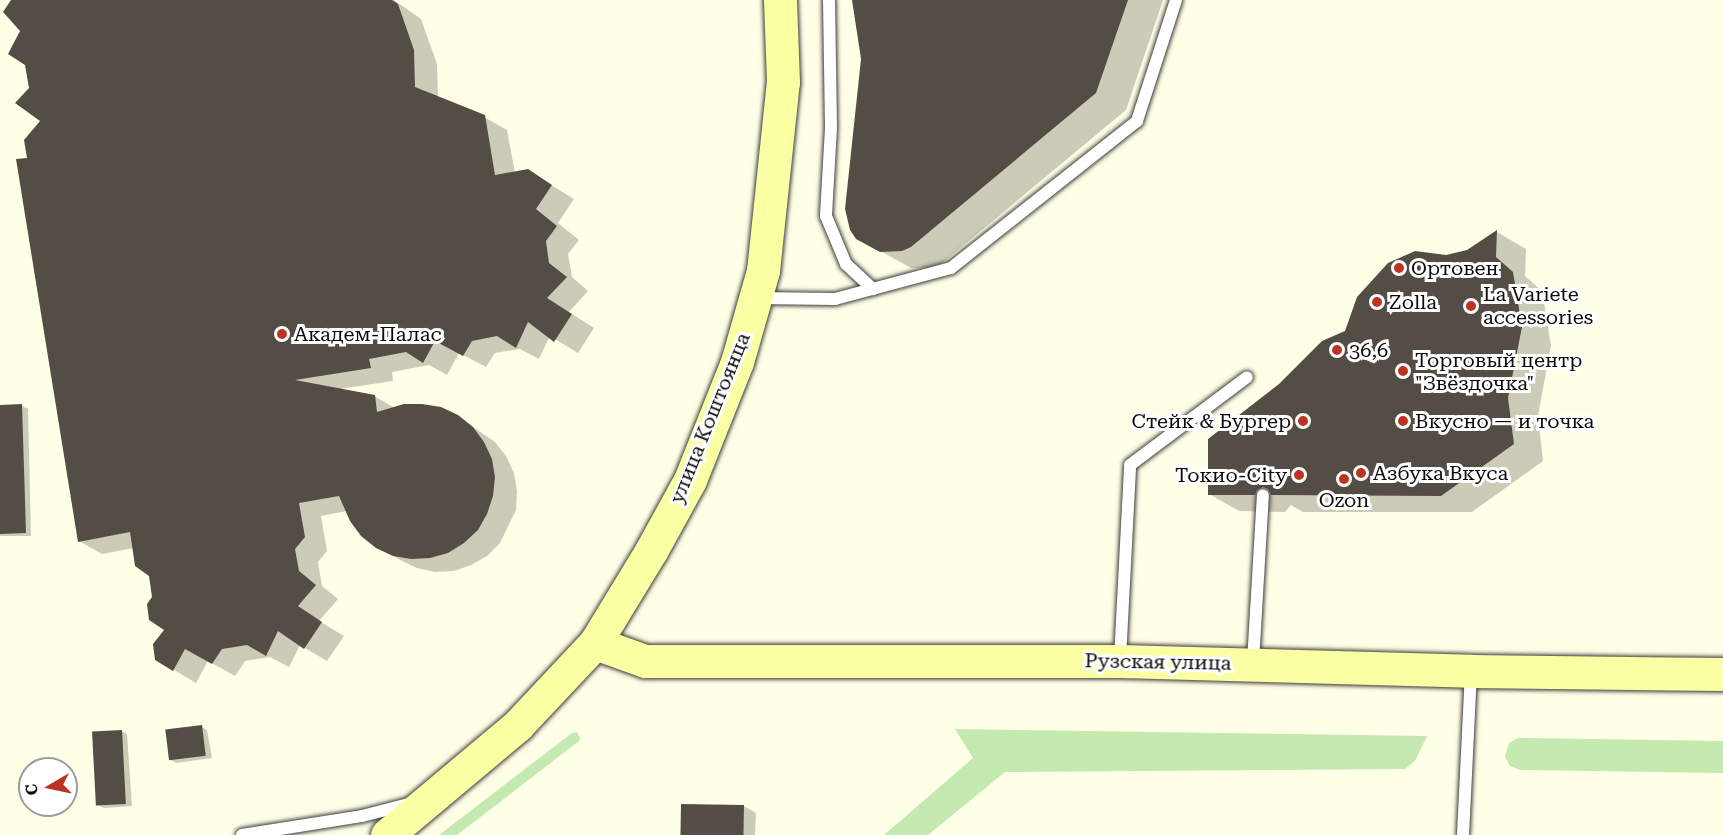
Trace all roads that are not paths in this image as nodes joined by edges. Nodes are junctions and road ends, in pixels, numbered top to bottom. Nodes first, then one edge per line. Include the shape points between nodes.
1 (780, 0) edge
2 (829, 0) edge
3 (1176, 0) edge
4 (873, 289) junction
5 (755, 298) junction
6 (1247, 377) dead end
7 (1263, 495) dead end
8 (596, 643) junction
9 (1120, 661) junction
10 (1253, 663) junction
11 (1471, 671) junction
12 (1723, 674) edge
13 (430, 799) junction
14 (393, 833) edge
15 (242, 835) edge
16 (1463, 835) edge

1 - 5 street, улица Коштоянца via 783,82 763,271
2 - 4 lane via 831,128 826,216 846,264
3 - 4 lane via 1137,121 951,268
4 - 5 lane via 835,299
5 - 8 street, улица Коштоянца via 737,362 690,480
6 - 9 lane via 1131,465
7 - 10 lane
8 - 9 street, Рузская улица via 645,661
8 - 13 street, улица Коштоянца via 517,726
9 - 10 street, Рузская улица
10 - 11 street, Рузская улица
11 - 12 street, Рузская улица
11 - 16 lane
13 - 14 street, улица Коштоянца
13 - 15 lane via 362,816

